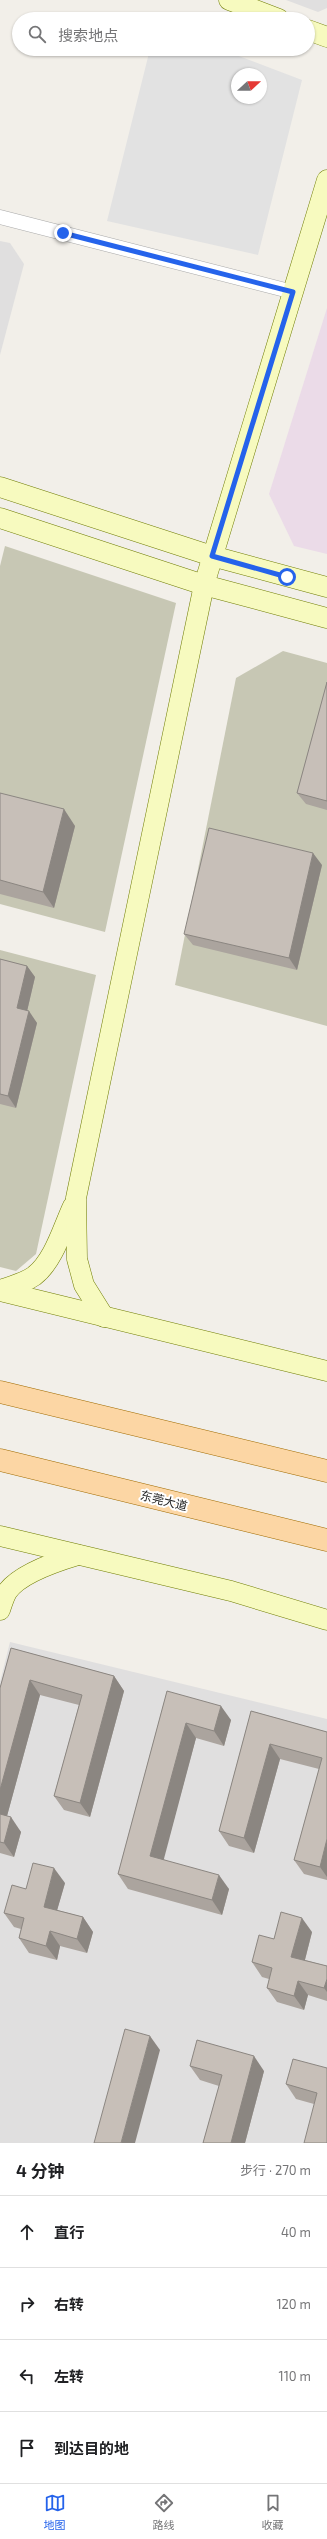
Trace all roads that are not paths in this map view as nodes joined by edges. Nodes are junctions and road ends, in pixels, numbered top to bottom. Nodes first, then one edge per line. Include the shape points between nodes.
1 (229, 0) edge
2 (261, 12) edge
3 (315, 33) edge
4 (327, 37) edge
5 (327, 180) edge
6 (0, 217) edge
7 (293, 292) junction
8 (0, 487) edge
9 (0, 518) edge
10 (212, 556) junction
11 (204, 584) junction
12 (327, 587) edge
13 (327, 618) edge
14 (76, 1198) junction
15 (0, 1290) edge
16 (104, 1317) junction
17 (327, 1371) edge
18 (0, 1392) edge
19 (0, 1460) edge
20 (327, 1471) edge
21 (0, 1536) edge
22 (327, 1540) edge
23 (79, 1555) junction
24 (0, 1610) edge
25 (327, 1620) edge

1 - 2 street
3 - 4 street
5 - 7 street
6 - 7 street
7 - 10 street
8 - 10 street
9 - 11 street
10 - 11 street
10 - 12 street
11 - 13 street
11 - 14 street
14 - 15 street via 50,1256 35,1275
14 - 16 street via 77,1259 84,1285
15 - 16 street
16 - 17 street
18 - 20 main road
19 - 22 main road, 东莞大道
21 - 23 street
23 - 24 street via 53,1562 30,1574 7,1592
23 - 25 street via 231,1591

